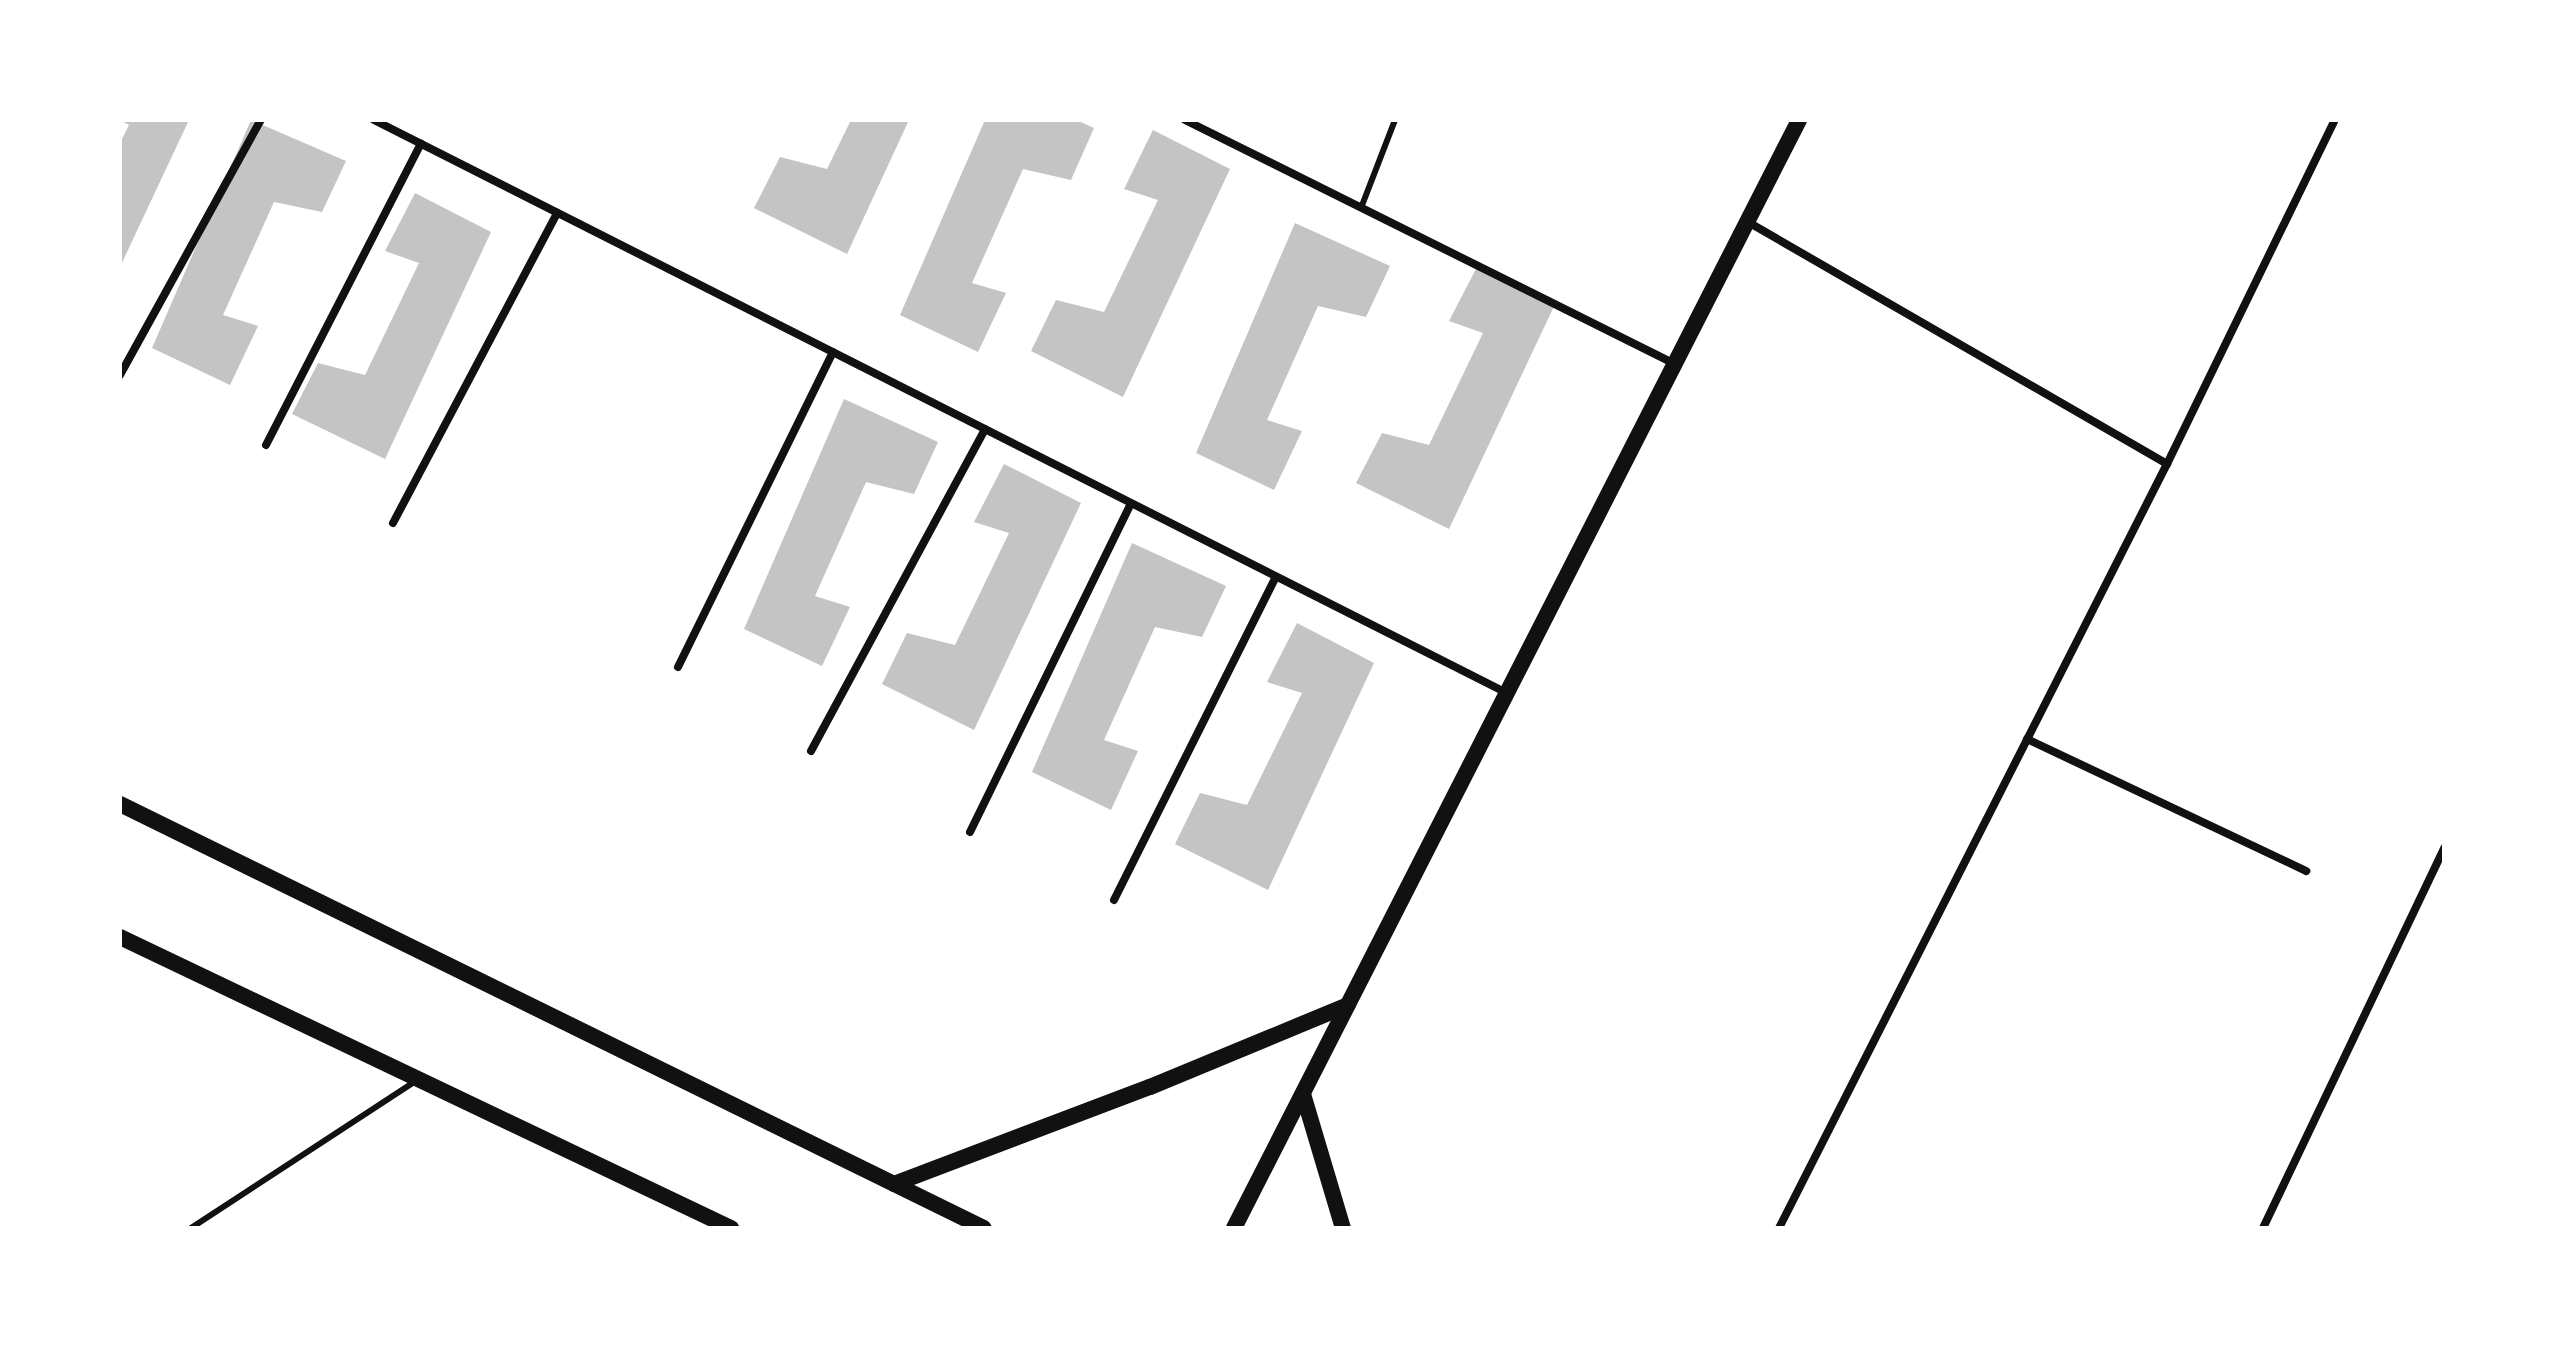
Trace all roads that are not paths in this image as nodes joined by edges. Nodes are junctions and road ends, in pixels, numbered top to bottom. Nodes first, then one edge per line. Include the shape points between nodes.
1 (261, 120) edge
2 (374, 120) edge
3 (1185, 120) edge
4 (1395, 120) edge
5 (1798, 120) edge
6 (2335, 120) edge
7 (421, 144) junction
8 (1361, 208) junction
9 (557, 213) junction
10 (1748, 222) junction
11 (833, 352) junction
12 (1676, 364) junction
13 (120, 375) edge
14 (985, 429) junction
15 (266, 445) dead end
16 (2167, 464) junction
17 (1131, 503) junction
18 (393, 523) dead end
19 (1276, 577) junction
20 (678, 667) dead end
21 (1507, 693) junction
22 (2027, 739) junction
23 (811, 751) dead end
24 (120, 804) edge
25 (970, 832) dead end
26 (2444, 848) edge
27 (2306, 871) dead end
28 (1114, 900) dead end
29 (120, 937) edge
30 (1348, 1005) junction
31 (417, 1080) junction
32 (1303, 1094) junction
33 (894, 1184) junction
34 (191, 1228) edge
35 (731, 1228) edge
36 (984, 1228) edge
37 (1234, 1228) edge
38 (1343, 1228) edge
39 (1779, 1228) edge
40 (2263, 1228) edge

1 - 13 street
2 - 7 street
3 - 8 street
4 - 8 lane
5 - 10 main road
6 - 16 street
7 - 9 street
7 - 15 street
8 - 12 street
9 - 11 street
9 - 18 street
10 - 12 main road
10 - 16 street
11 - 14 street
11 - 20 street
12 - 21 main road
14 - 17 street
14 - 23 street
16 - 22 street
17 - 19 street
17 - 25 street
19 - 21 street
19 - 28 street
21 - 30 main road
22 - 27 street
22 - 39 street
24 - 33 main road
26 - 40 street
29 - 31 main road
30 - 32 main road
30 - 33 main road
31 - 34 lane
31 - 35 main road
32 - 37 main road
32 - 38 main road
33 - 36 main road

